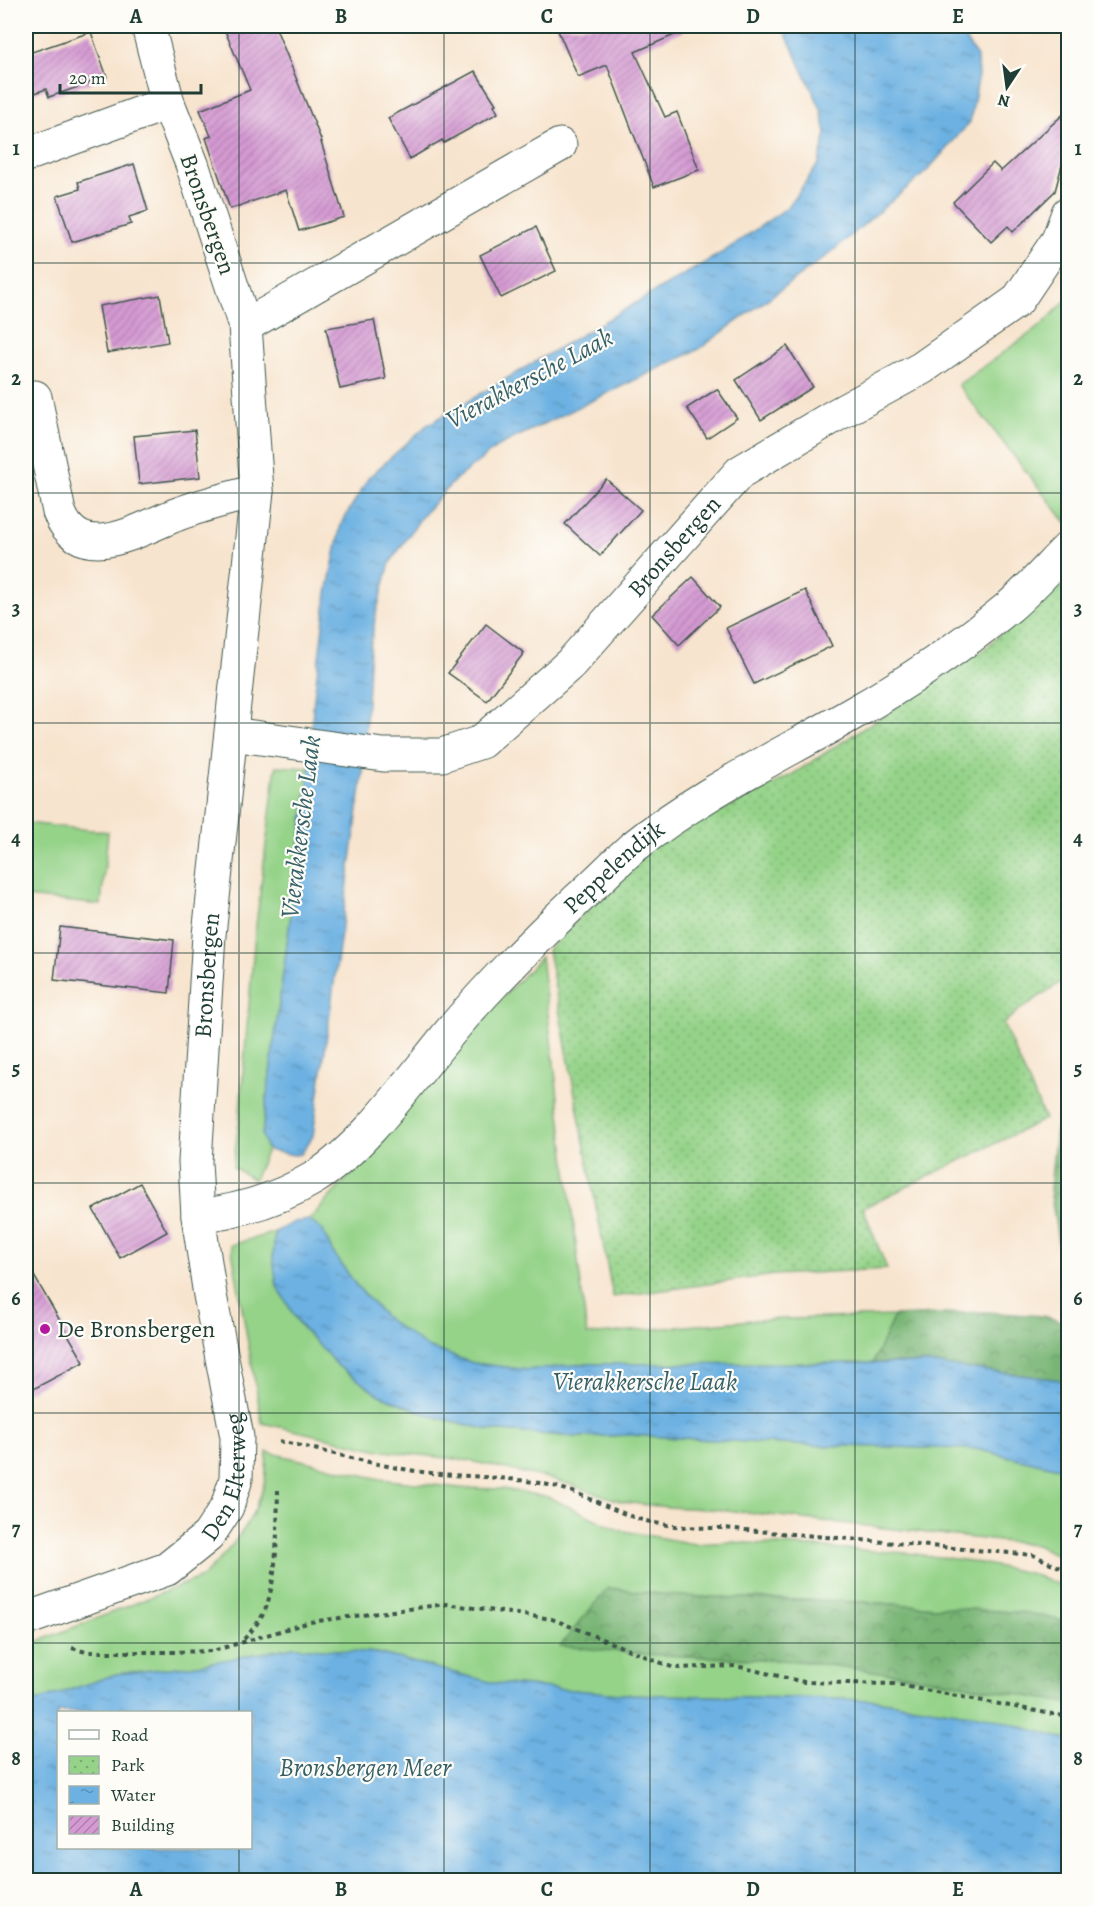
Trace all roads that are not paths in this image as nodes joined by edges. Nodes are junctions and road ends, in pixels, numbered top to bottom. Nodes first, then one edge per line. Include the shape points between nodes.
1 (148, 26) edge
2 (168, 103) junction
3 (560, 145) dead end
4 (26, 155) edge
5 (1068, 213) edge
6 (245, 326) junction
7 (35, 397) dead end
8 (257, 490) junction
9 (1068, 548) edge
10 (232, 734) junction
11 (198, 1216) junction
12 (26, 1619) edge

1 - 2 street, Bronsbergen
2 - 4 street
2 - 6 street, Bronsbergen
3 - 6 street
5 - 10 street, Bronsbergen via 1058,240 1017,301 922,368 740,472 570,664 481,742 442,755 383,756
6 - 8 street, Bronsbergen
7 - 8 street via 59,512 64,526 80,538 120,538 179,513
8 - 10 street, Bronsbergen
9 - 11 street, Peppelendijk via 1010,606 936,662 853,714 749,771 632,848 463,1016 342,1157 314,1178 279,1195
10 - 11 street, Bronsbergen via 209,935 195,1162
11 - 12 street, Den Elterweg via 237,1437 236,1479 227,1507 208,1536 167,1569

